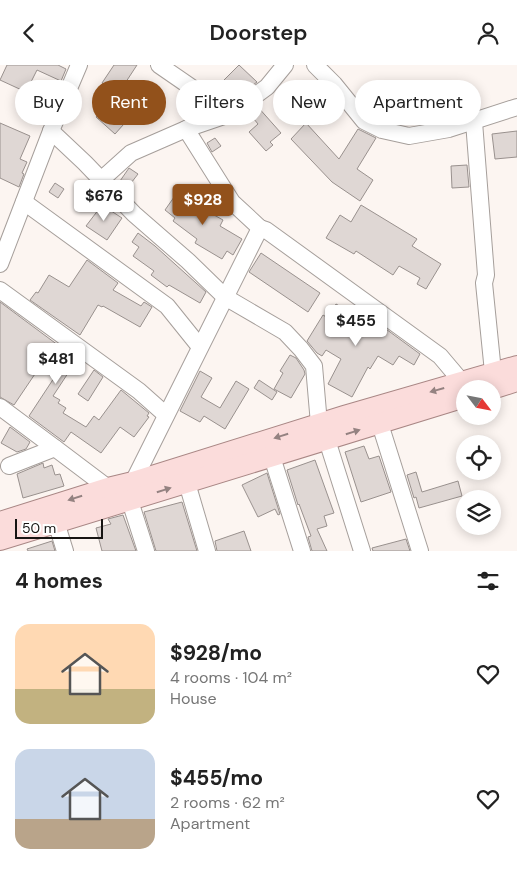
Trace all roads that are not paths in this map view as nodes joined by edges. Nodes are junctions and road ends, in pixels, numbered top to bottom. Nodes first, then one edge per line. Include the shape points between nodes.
1 (79, 65) edge
2 (159, 65) edge
3 (285, 65) edge
4 (315, 65) edge
5 (181, 80) edge
6 (263, 90) edge
7 (517, 107) edge
8 (355, 110) edge
9 (481, 120) edge
10 (198, 125) edge
11 (372, 125) edge
12 (463, 125) edge
13 (474, 125) edge
14 (186, 129) junction
15 (51, 131) junction
16 (101, 180) junction
17 (24, 202) junction
18 (260, 228) junction
19 (0, 264) edge
20 (0, 290) edge
21 (225, 297) junction
22 (200, 347) junction
23 (517, 366) edge
24 (457, 380) edge
25 (493, 380) edge
26 (495, 380) edge
27 (501, 381) edge
28 (517, 381) edge
29 (456, 392) edge
30 (456, 393) edge
31 (0, 407) edge
32 (166, 415) junction
33 (380, 423) junction
34 (323, 432) junction
35 (54, 448) junction
36 (272, 457) junction
37 (9, 466) dead end
38 (187, 483) junction
39 (108, 488) junction
40 (132, 491) junction
41 (0, 522) edge
42 (56, 522) junction
43 (0, 540) edge
44 (65, 551) edge
45 (146, 551) edge
46 (207, 551) edge
47 (302, 551) edge
48 (362, 551) edge
49 (420, 551) edge

1 - 15 street
2 - 5 street
3 - 6 street
4 - 8 street
7 - 9 street
10 - 14 street
11 - 12 street via 408,136
13 - 25 street
14 - 16 street via 131,153
14 - 18 street via 232,202
15 - 16 street
15 - 17 street
16 - 21 street
17 - 19 street
17 - 22 street via 168,306
18 - 21 street
18 - 24 street via 440,356
20 - 32 street via 139,391
21 - 22 street
21 - 34 street via 284,332 314,366
22 - 32 street
23 - 26 main road
27 - 28 main road
29 -> 34 main road
30 - 33 main road
31 - 35 street
32 - 40 street
34 -> 33 main road
33 - 49 street
34 - 36 main road
34 -> 40 main road
34 - 48 street
35 - 37 street
35 - 39 street
36 - 38 main road
36 - 47 street
40 -> 38 main road
38 - 46 street
39 - 40 main road
39 -> 41 main road
40 - 42 main road
40 - 45 street
42 - 43 main road
42 - 44 street

